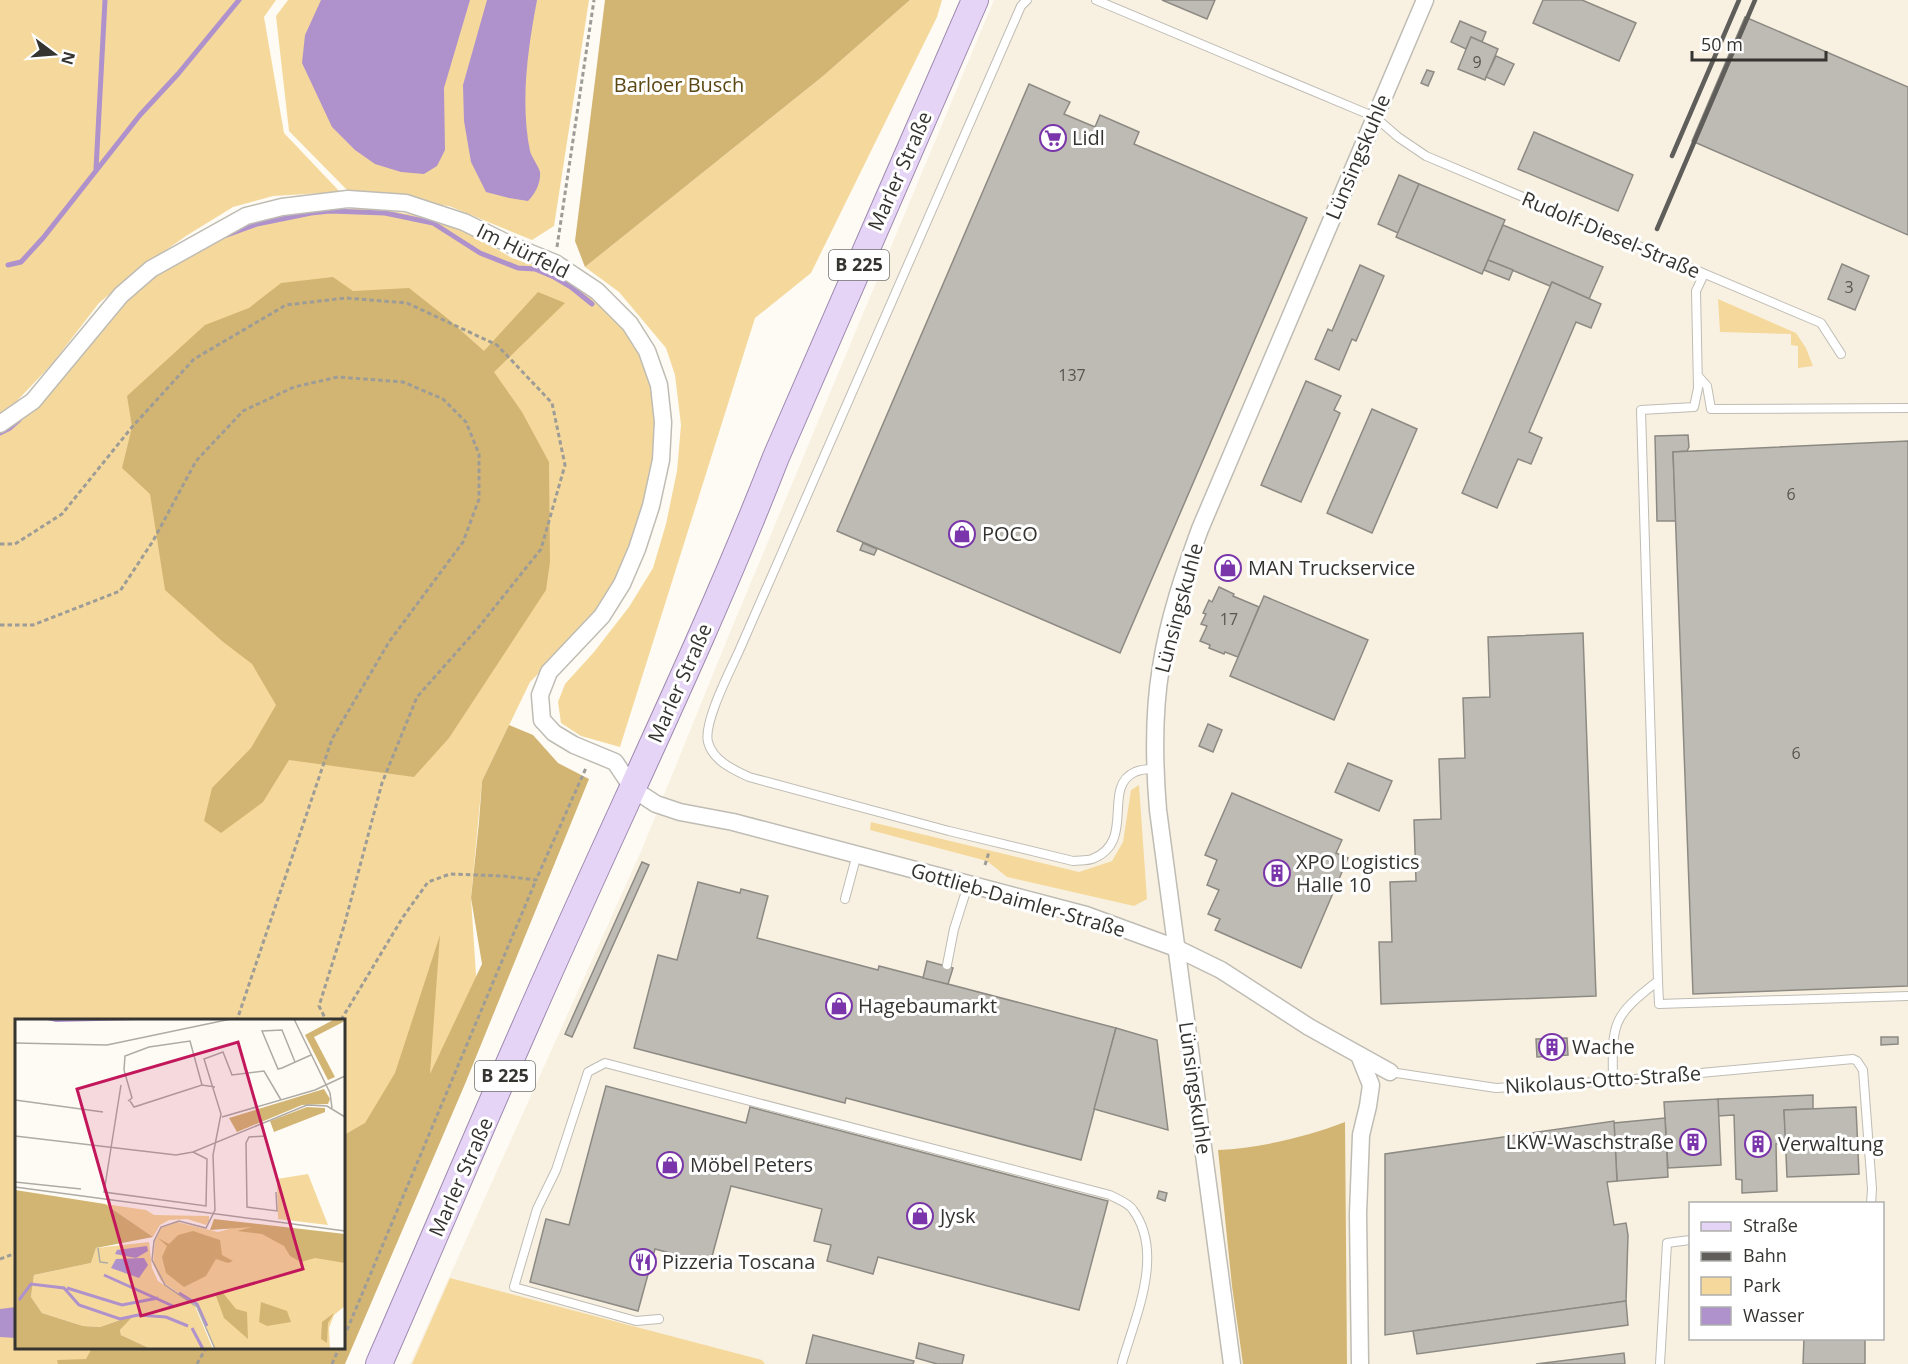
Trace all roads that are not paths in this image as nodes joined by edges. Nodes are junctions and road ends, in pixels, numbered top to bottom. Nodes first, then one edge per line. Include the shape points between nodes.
1 (975, 0) edge
2 (1027, 0) edge
3 (1096, 0) edge
4 (1425, 0) edge
5 (1375, 117) junction
6 (1704, 274) junction
7 (1841, 354) dead end
8 (1698, 376) junction
9 (1908, 408) edge
10 (0, 424) edge
11 (1154, 769) junction
12 (633, 789) junction
13 (857, 854) junction
14 (968, 885) junction
15 (845, 899) dead end
16 (1176, 948) junction
17 (947, 965) dead end
18 (1658, 981) junction
19 (1908, 996) edge
20 (1359, 1055) junction
21 (1390, 1072) joint
22 (1613, 1081) junction
23 (1871, 1202) edge
24 (1689, 1240) edge
25 (658, 1319) dead end
26 (1122, 1363) edge
27 (379, 1364) edge
28 (1232, 1364) edge
29 (1360, 1364) edge
30 (1660, 1364) edge

1 - 12 main road, Marler Straße / B 225
2 - 11 lane via 1021,6 739,651 707,728 708,743 730,768 749,777 1073,861 1091,859 1116,839 1120,788 1136,771
3 - 5 lane, Rudolf-Diesel-Straße
4 - 5 street, Lünsingskuhle
5 - 6 lane, Rudolf-Diesel-Straße via 1426,156
5 - 11 street, Lünsingskuhle via 1186,566 1161,666
6 - 7 lane, Rudolf-Diesel-Straße via 1821,323
6 - 8 lane via 1696,291
8 - 9 lane via 1707,386 1711,409
8 - 18 lane via 1694,407 1641,410
10 - 12 street, Im Hürfeld via 33,401 121,295 151,268 246,216 330,200 406,203 464,222 555,263 597,291 630,324 647,351 659,385 663,422 661,460 637,549 603,616 549,672 540,695 542,720 554,733 615,762
11 - 16 street, Lünsingskuhle
12 - 13 street, Gottlieb-Daimler-Straße via 680,812
12 - 27 main road, Marler Straße / B 225
13 - 14 street, Gottlieb-Daimler-Straße
13 - 15 lane
14 - 16 street, Gottlieb-Daimler-Straße via 1086,915
14 - 17 lane
16 - 20 street, Gottlieb-Daimler-Straße via 1221,970
16 - 28 street, Lünsingskuhle
18 - 19 lane via 1659,1004
18 - 22 lane via 1618,1018 1612,1036
20 - 21 street, Nikolaus-Otto-Straße
20 - 29 street via 1371,1085 1361,1135
21 - 22 lane, Nikolaus-Otto-Straße via 1496,1088
22 - 23 lane, Nikolaus-Otto-Straße via 1857,1061 1863,1070
24 - 30 lane via 1667,1243
25 - 26 lane via 636,1321 514,1287 537,1209 556,1170 588,1072 605,1063 1110,1194 1133,1208 1147,1237 1147,1274

